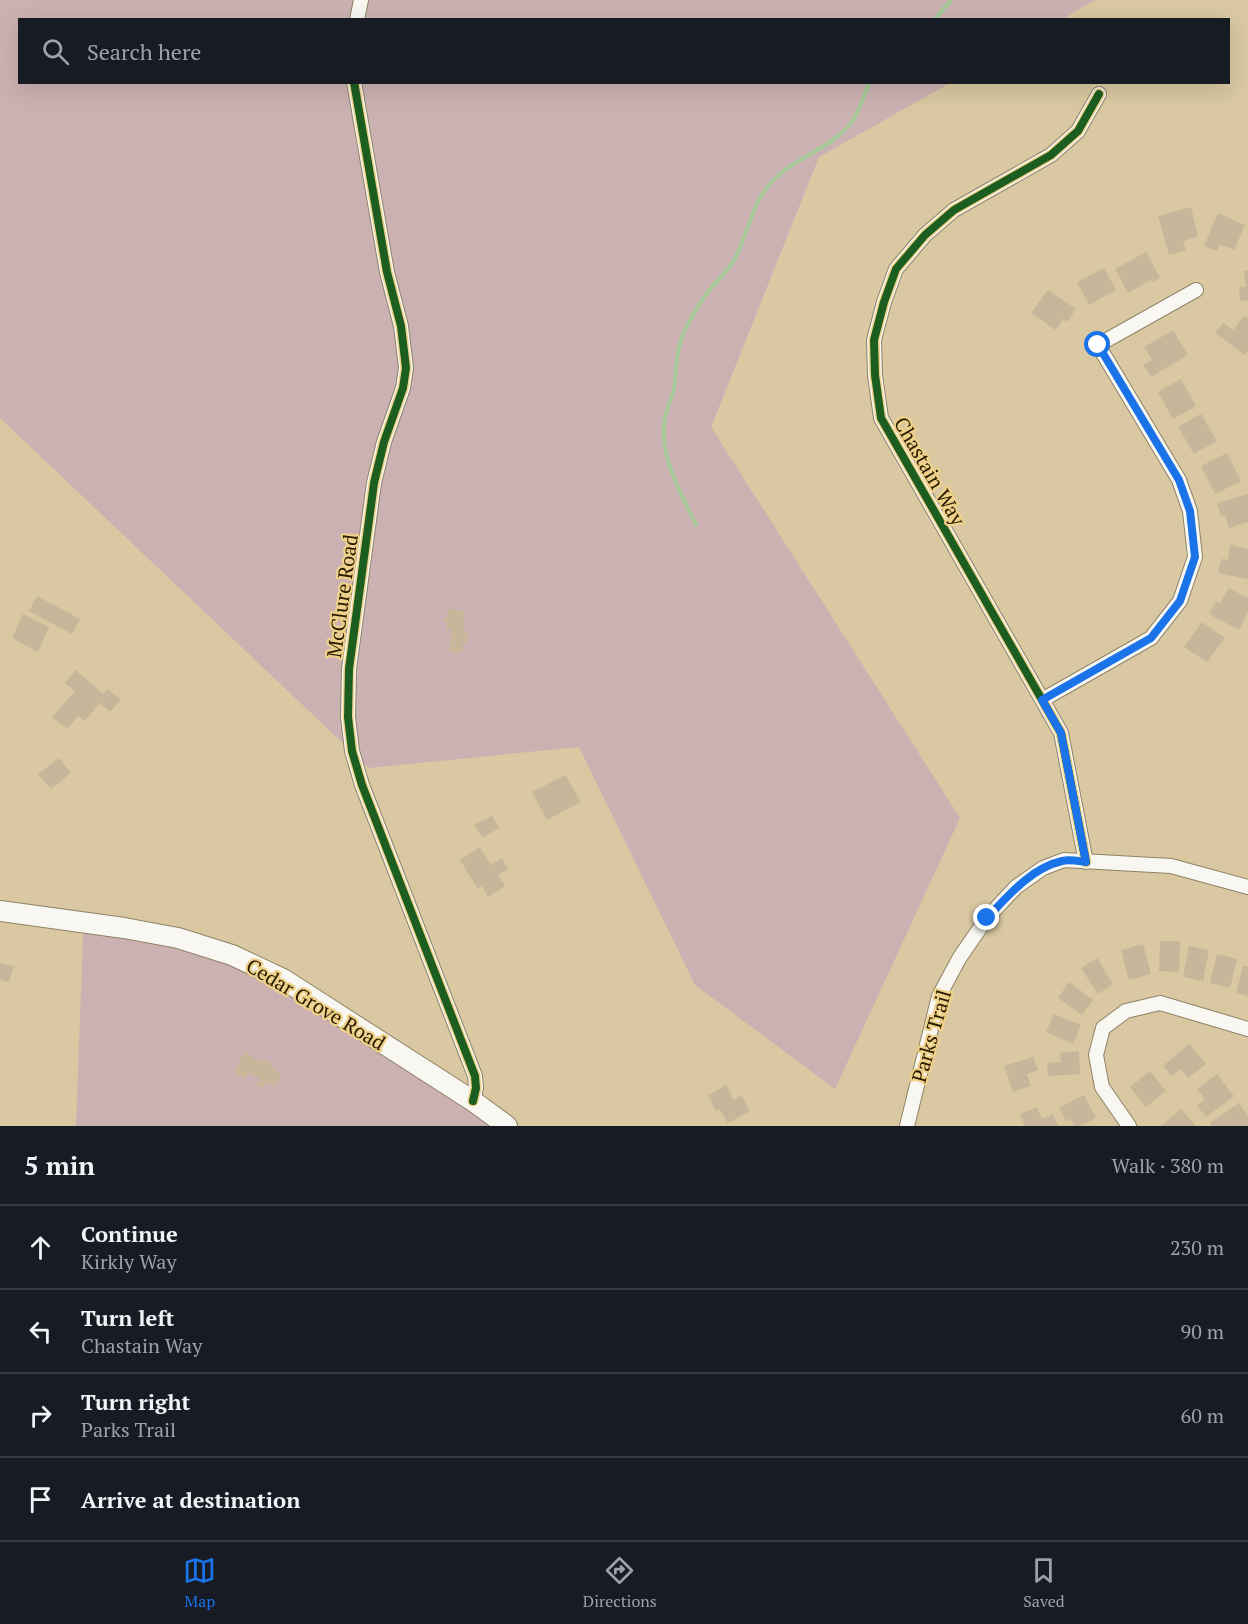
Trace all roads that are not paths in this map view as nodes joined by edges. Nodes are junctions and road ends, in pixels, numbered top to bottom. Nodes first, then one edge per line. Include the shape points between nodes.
1 (361, 0) edge
2 (357, 18) edge
3 (354, 84) edge
4 (1099, 94) dead end
5 (1196, 290) dead end
6 (1042, 700) junction
7 (1086, 862) junction
8 (1248, 887) edge
9 (0, 911) edge
10 (1248, 1029) edge
11 (473, 1101) junction
12 (507, 1126) edge
13 (907, 1126) edge
14 (1129, 1126) edge

1 - 2 street
3 - 11 street, McClure Road via 406,368 374,483 349,669 348,717 362,786 475,1076
4 - 6 street, Chastain Way via 1078,131 1051,155 954,210 925,235 896,269 874,340 881,418
5 - 6 street via 1098,345 1179,480 1190,511 1195,557 1180,601 1151,638
6 - 7 street, Chastain Way via 1061,733
7 - 8 street, Parks Trail via 1171,866
7 - 13 street, Parks Trail via 1064,860 1025,881 987,918 960,957 939,996
9 - 11 main road, Cedar Grove Road via 178,938 232,955 283,979
10 - 14 street via 1160,1003 1126,1011 1103,1028 1096,1055 1102,1087
11 - 12 main road, Cedar Grove Road

